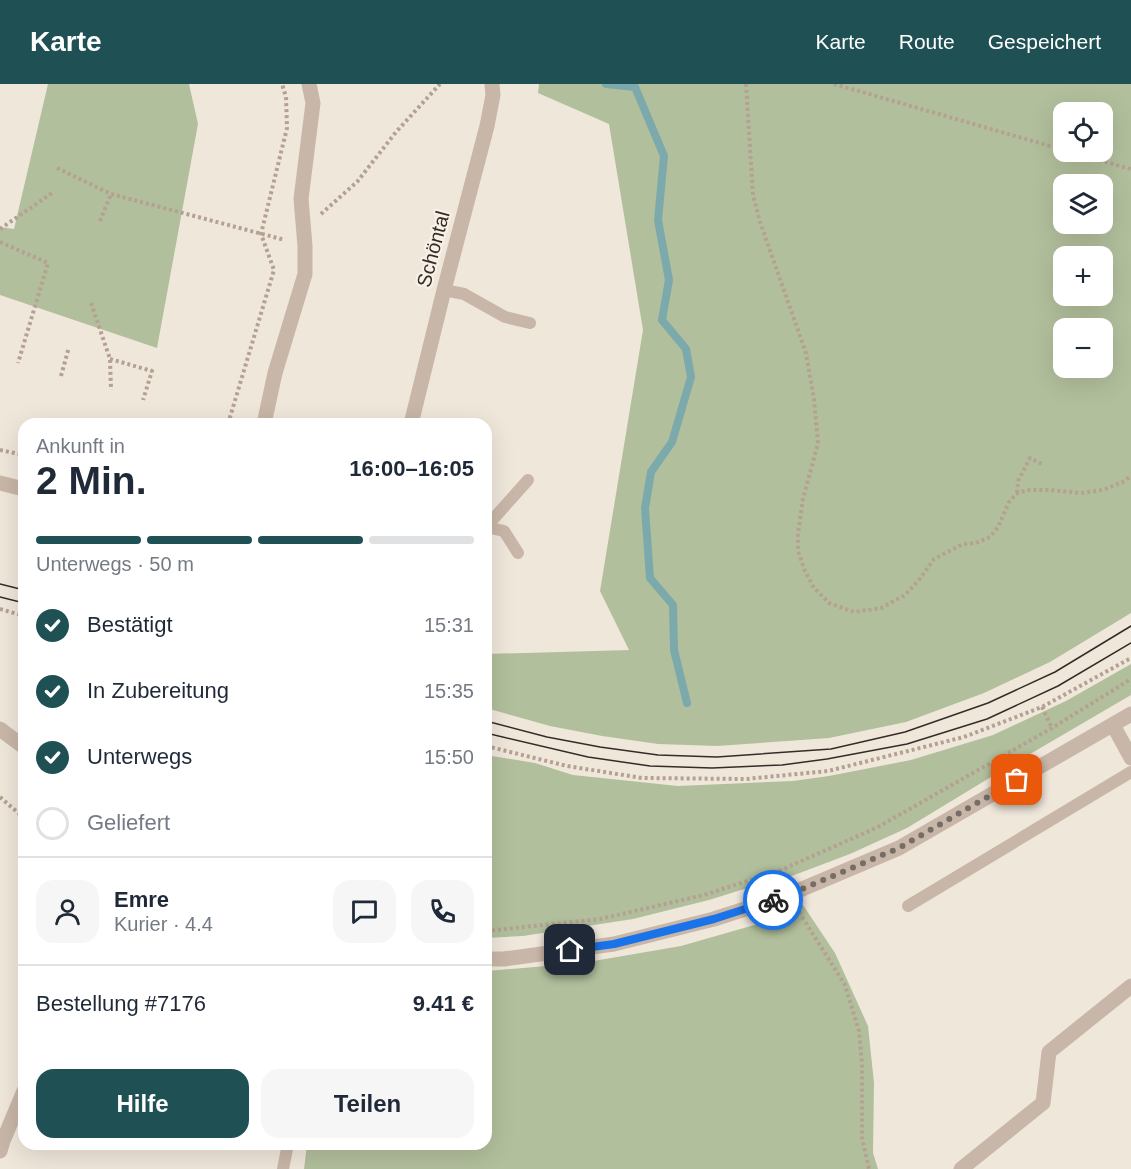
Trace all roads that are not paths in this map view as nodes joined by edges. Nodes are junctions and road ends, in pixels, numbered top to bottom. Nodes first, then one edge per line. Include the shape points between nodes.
1 (309, 84) edge
2 (492, 84) edge
3 (444, 290) junction
4 (530, 323) dead end
5 (265, 418) edge
6 (412, 418) edge
7 (528, 480) dead end
8 (0, 483) edge
9 (18, 488) edge
10 (492, 520) edge
11 (492, 528) edge
12 (518, 553) dead end
13 (1131, 714) edge
14 (1113, 725) junction
15 (0, 729) edge
16 (18, 742) edge
17 (1131, 758) edge
18 (1131, 772) edge
19 (908, 906) dead end
20 (492, 959) edge
21 (1131, 986) edge
22 (18, 1105) edge
23 (287, 1150) edge
24 (0, 1151) edge
25 (283, 1169) edge
26 (961, 1169) edge

1 - 5 street via 313,103 301,199 305,274
2 - 3 street, Schöntal via 487,126
3 - 4 lane via 464,294 505,317
3 - 6 street, Schöntal
7 - 10 lane
8 - 9 street
11 - 12 lane via 504,531
13 - 14 street
14 - 17 street
14 - 20 street via 899,848 788,895 714,919 614,944
15 - 16 street
18 - 19 lane
21 - 26 street via 1049,1052 1043,1103
22 - 24 street
23 - 25 lane

